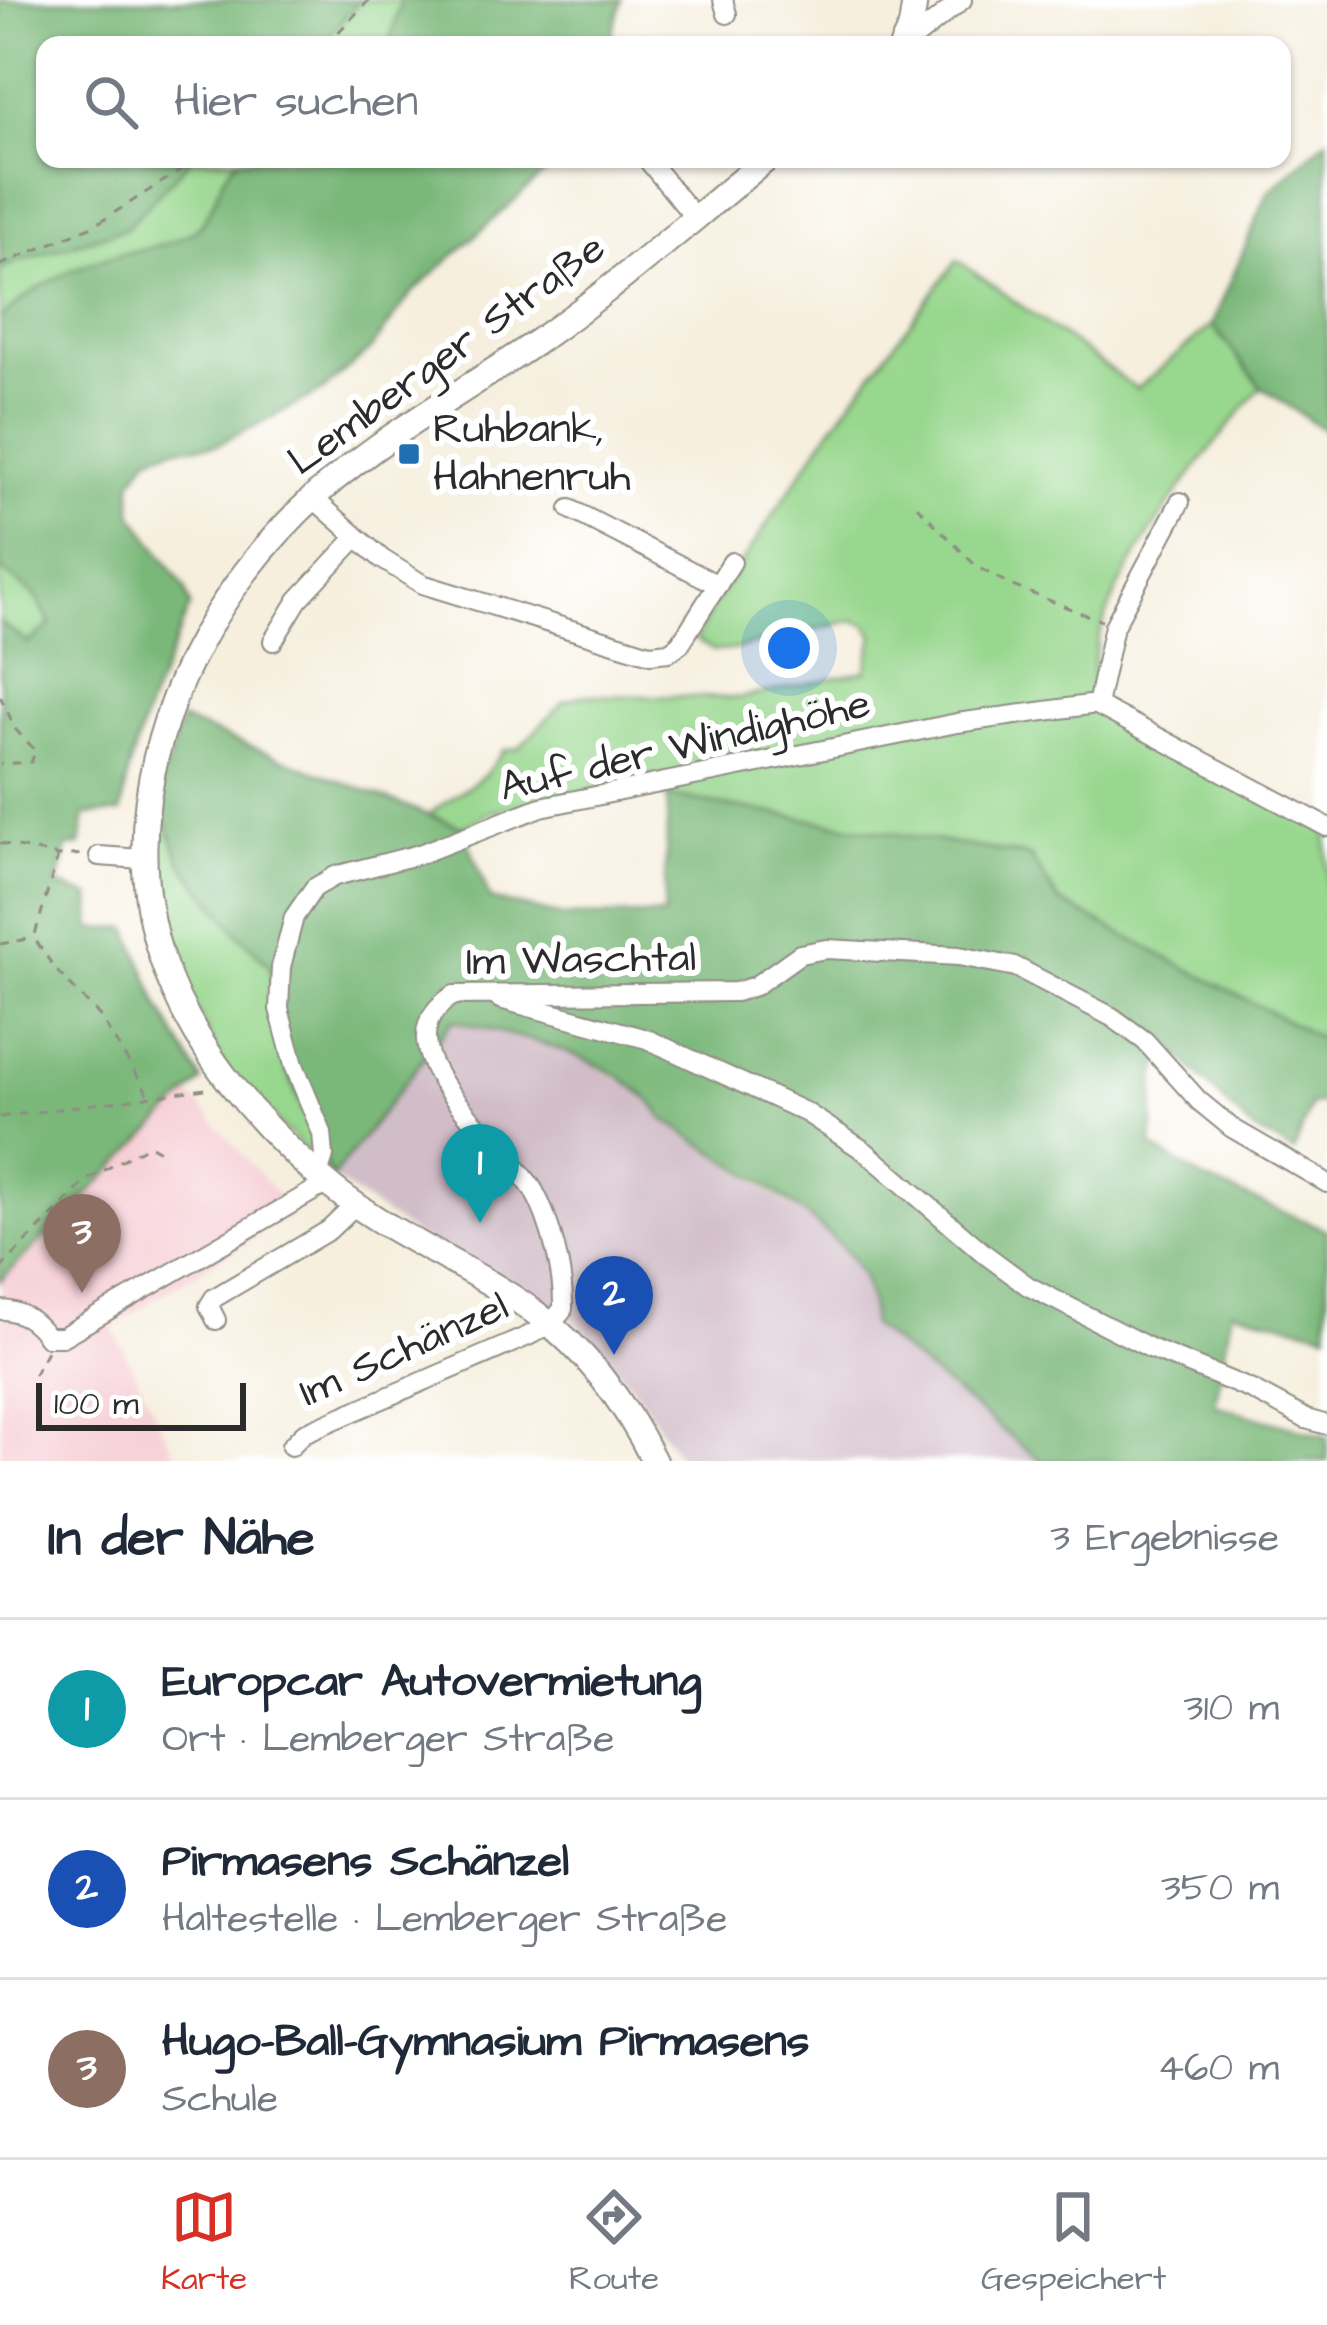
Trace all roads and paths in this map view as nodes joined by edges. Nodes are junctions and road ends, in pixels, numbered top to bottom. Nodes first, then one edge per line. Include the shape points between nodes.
1 (369, 0) edge
2 (915, 5) edge
3 (957, 5) edge
4 (335, 36) edge
5 (906, 36) edge
6 (916, 36) edge
7 (184, 168) edge
8 (654, 168) edge
9 (756, 168) edge
10 (695, 218) junction
11 (0, 266) edge
12 (313, 498) junction
13 (1180, 502) dead end
14 (917, 506) dead end
15 (571, 509) dead end
16 (356, 538) junction
17 (732, 562) dead end
18 (718, 585) junction
19 (1114, 626) junction
20 (273, 641) dead end
21 (0, 696) edge
22 (1097, 705) junction
23 (0, 764) edge
24 (1327, 827) edge
25 (0, 843) edge
26 (58, 856) junction
27 (99, 856) joint
28 (142, 859) junction
29 (34, 938) junction
30 (0, 944) edge
31 (484, 994) junction
32 (234, 1086) junction
33 (149, 1095) junction
34 (0, 1117) edge
35 (165, 1154) dead end
36 (322, 1179) junction
37 (1327, 1183) edge
38 (356, 1204) junction
39 (0, 1269) edge
40 (0, 1310) edge
41 (216, 1320) dead end
42 (550, 1324) junction
43 (53, 1339) junction
44 (34, 1375) dead end
45 (1327, 1425) edge
46 (291, 1446) dead end
47 (655, 1461) edge

1 - 4 path
2 - 3 street
2 - 5 main road
3 - 6 street
7 - 11 path via 95,225
8 - 10 street
9 - 10 main road, Lemberger Straße
10 - 12 main road, Lemberger Straße via 589,304
12 - 16 street
12 - 28 main road, Lemberger Straße via 257,556 196,650 150,779
13 - 19 street
14 - 19 path via 977,567
15 - 18 street
16 - 18 street via 404,574 449,594 650,654 669,652 685,638
16 - 20 street via 305,591
17 - 18 street
19 - 22 street
21 - 23 path via 36,751 31,762
22 - 24 street
22 - 36 street, Auf der Windighöhe via 957,723 541,807 314,888 294,916 279,1009 322,1133
25 - 26 path
26 - 27 path
26 - 29 path
27 - 28 street
28 - 32 main road, Lemberger Straße via 163,962
29 - 30 path
29 - 33 path via 100,1015
31 - 37 street, Im Waschtal via 736,992 800,954 826,949 1016,967 1112,1017 1232,1128
31 - 42 street, Im Waschtal via 443,1001 425,1041 454,1100 543,1209 564,1300
31 - 45 street via 647,1039 807,1113 1028,1286
32 - 33 path
32 - 36 main road, Lemberger Straße
33 - 34 path
35 - 39 path via 149,1145 87,1180
36 - 38 main road, Lemberger Straße
36 - 43 street
38 - 41 street via 329,1230 214,1298
38 - 42 main road, Lemberger Straße
40 - 43 street via 38,1323
42 - 46 street, Im Schänzel via 304,1432
42 - 47 main road, Lemberger Straße via 611,1389
43 - 44 path

